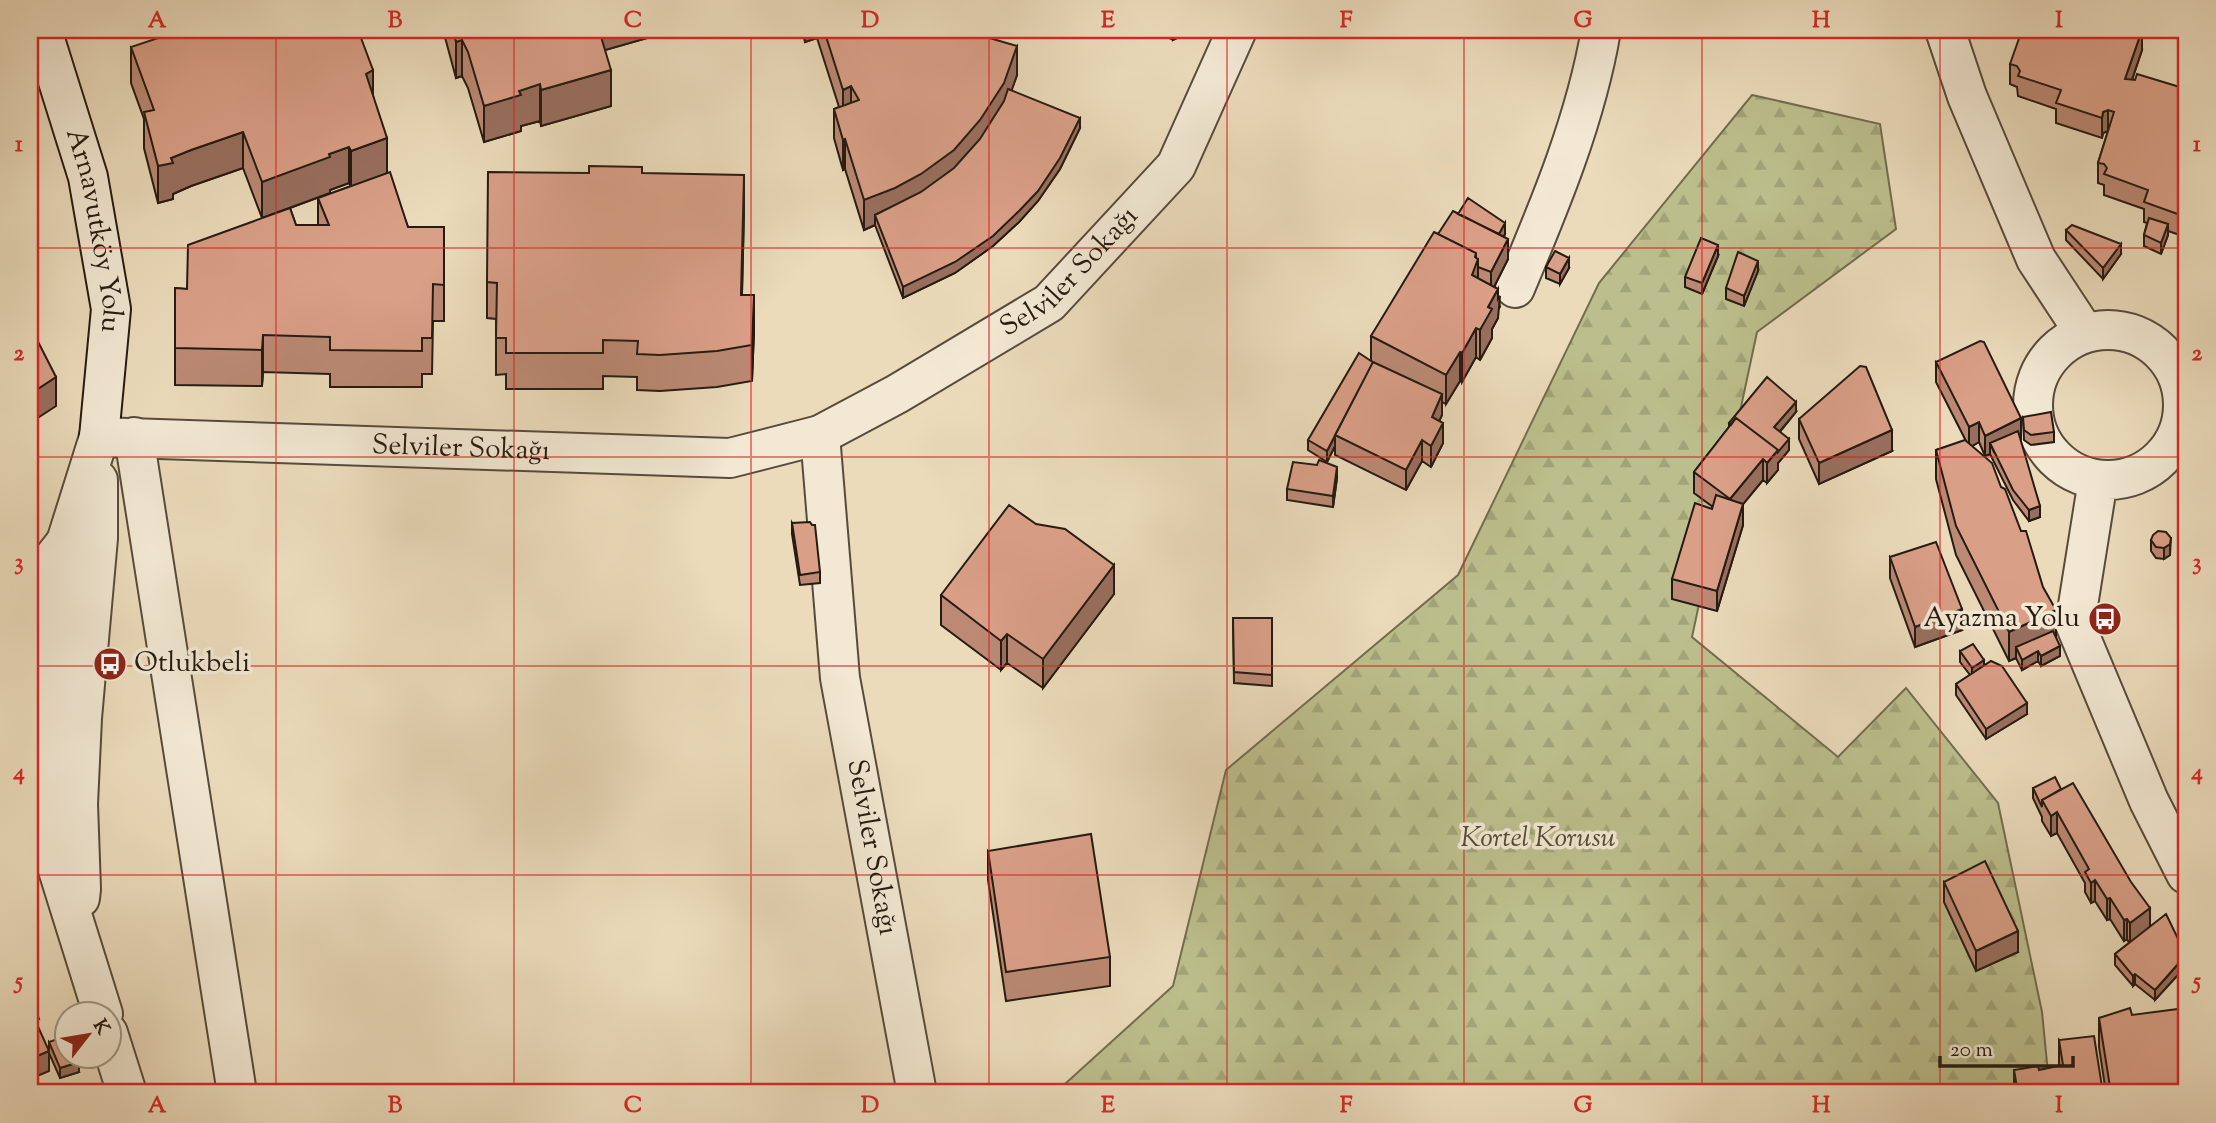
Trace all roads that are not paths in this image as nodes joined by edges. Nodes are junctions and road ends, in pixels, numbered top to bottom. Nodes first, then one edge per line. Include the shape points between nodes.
1 (42, 30) edge
2 (1237, 30) edge
3 (1601, 30) edge
4 (1944, 30) edge
5 (1515, 288) dead end
6 (2084, 332) junction
7 (2183, 378) edge
8 (820, 435) junction
9 (116, 437) junction
10 (2098, 480) junction
11 (66, 542) junction
12 (30, 588) edge
13 (38, 698) edge
14 (82, 718) junction
15 (37, 741) edge
16 (2186, 874) edge
17 (76, 925) junction
18 (99, 1000) edge
19 (120, 1070) edge
20 (127, 1093) edge
21 (237, 1093) edge
22 (917, 1093) edge

1 - 9 street, Arnavutköy Yolu via 88,177 111,309
2 - 8 street, Selviler Sokağı via 1176,166 1049,303
3 - 5 street via 1594,73 1548,211
4 - 6 street via 2036,258
6 - 7 street via 2113,329 2138,335 2167,357
6 - 10 street via 2051,355 2037,377 2033,402 2040,436 2055,459 2077,474
7 - 10 street via 2182,423 2171,447 2151,468 2125,479
8 - 9 street, Selviler Sokağı via 730,458
8 - 22 street, Selviler Sokağı via 840,678
9 - 11 street
9 - 14 street via 98,538
9 - 21 street
10 - 16 street via 2075,625 2149,801
11 - 12 street
11 - 13 street
13 - 14 street
13 - 15 street
14 - 15 street
14 - 17 street via 81,889
15 - 17 street via 49,841
17 - 18 street
19 - 20 street

